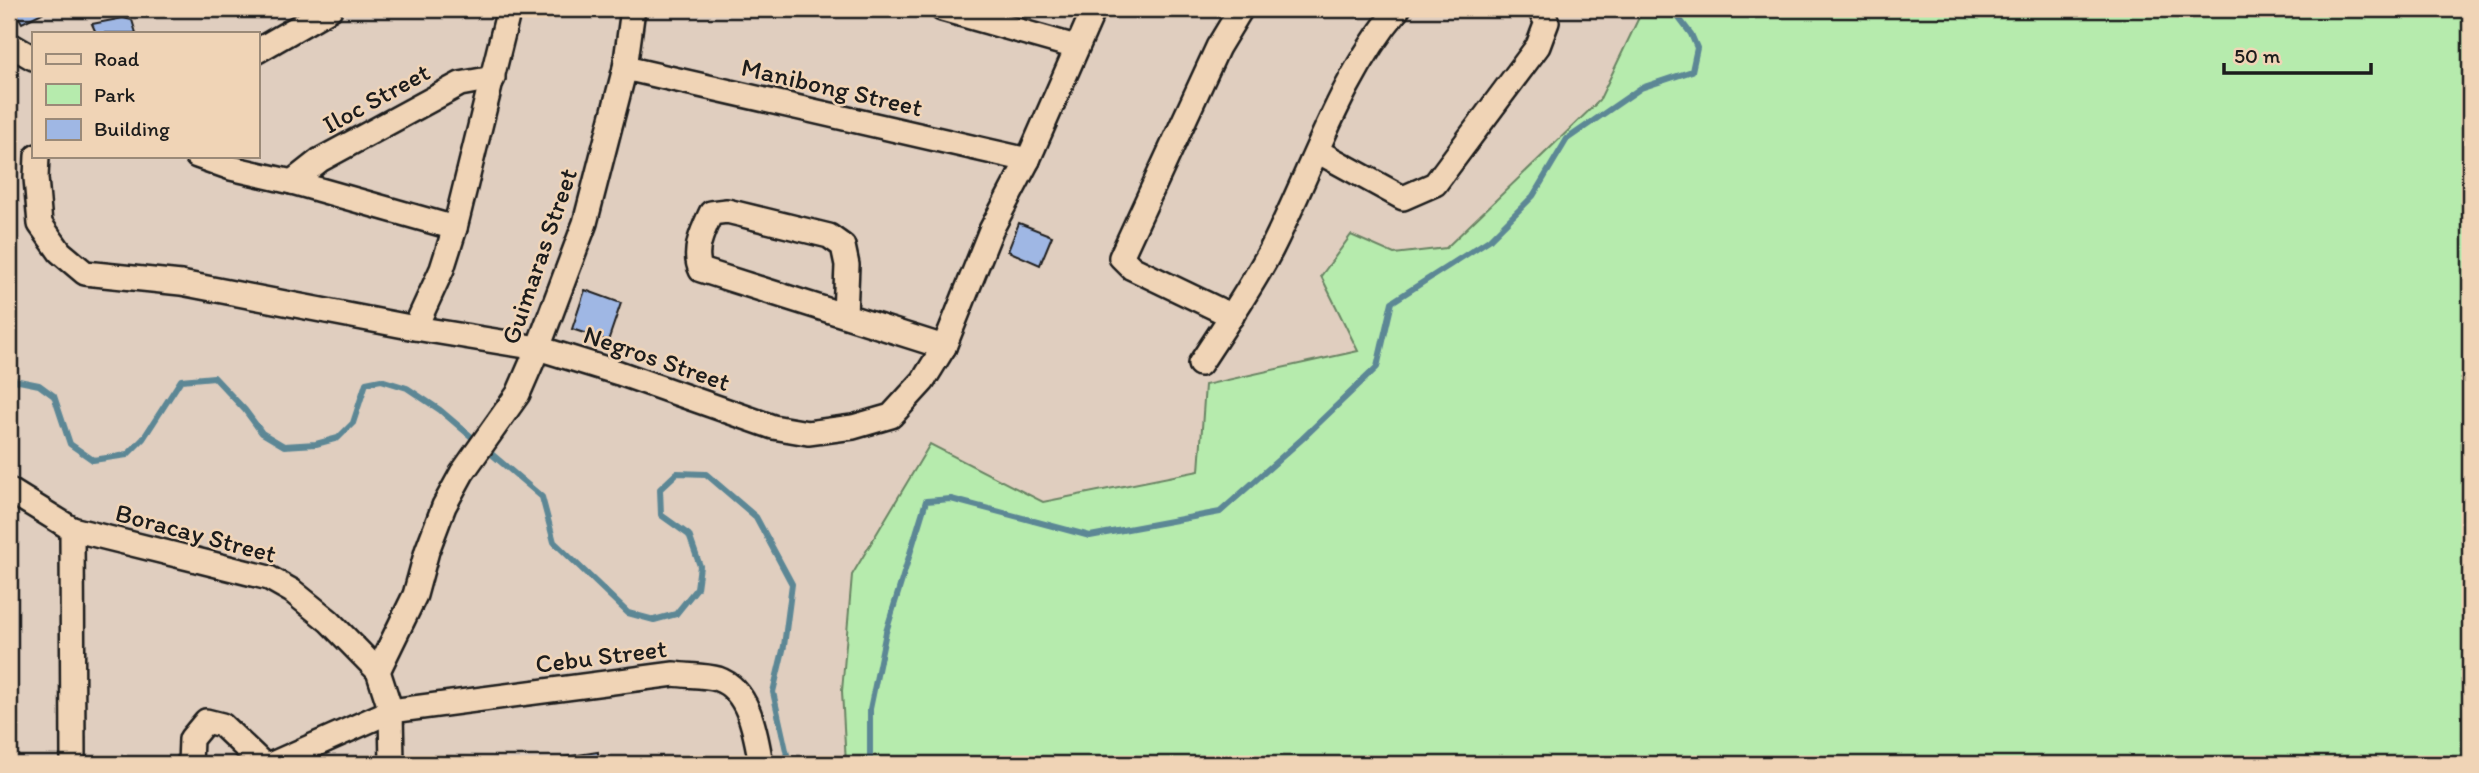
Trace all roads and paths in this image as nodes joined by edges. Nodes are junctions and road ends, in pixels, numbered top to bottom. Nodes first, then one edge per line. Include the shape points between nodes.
1 (330, 9) edge
2 (509, 9) edge
3 (633, 9) edge
4 (949, 9) edge
5 (1094, 9) edge
6 (1241, 9) edge
7 (1398, 9) edge
8 (1539, 9) edge
9 (9, 44) edge
10 (1076, 47) junction
11 (259, 50) edge
12 (32, 57) edge
13 (625, 68) junction
14 (493, 78) junction
15 (1317, 151) junction
16 (37, 158) edge
17 (203, 158) edge
18 (1028, 160) junction
19 (292, 182) junction
20 (455, 228) junction
21 (845, 315) junction
22 (1232, 316) junction
23 (415, 328) junction
24 (944, 347) junction
25 (538, 348) junction
26 (1200, 364) dead end
27 (9, 490) edge
28 (72, 529) junction
29 (378, 671) junction
30 (391, 711) junction
31 (73, 764) edge
32 (190, 764) edge
33 (263, 764) edge
34 (272, 764) edge
35 (392, 764) edge
36 (761, 764) edge

1 - 11 street
2 - 14 street
3 - 13 street, Guimaras Street
4 - 10 street
5 - 10 street, Negros Street
6 - 22 street via 1218,47 1122,257 1132,268
7 - 15 street via 1371,45
8 - 15 street via 1546,22 1538,46 1435,184 1403,198
9 - 12 street
10 - 18 street, Negros Street
13 - 18 street, Manibong Street
13 - 25 street, Guimaras Street via 585,223
14 - 19 street, Iloc Street via 460,84 320,160
14 - 20 street
15 - 22 street via 1270,251
16 - 23 street, Negros Street via 40,224 60,252 85,273 181,283
17 - 19 street
18 - 24 street, Negros Street via 991,230
19 - 20 street
20 - 23 street
21 - 21 street via 701,270 698,248 711,213 727,211 829,236 844,246
21 - 24 street
22 - 26 street
23 - 25 street, Negros Street
24 - 25 street, Negros Street via 891,416 808,433 773,427
25 - 29 street, Guimaras Street via 518,394 462,472 444,506 415,595
27 - 28 street, Boracay Street
28 - 29 street, Boracay Street via 270,578 328,621
28 - 31 street
29 - 30 street, Boracay Street
30 - 34 street, Cebu Street
30 - 35 street, Boracay Street
30 - 36 street, Cebu Street via 674,674 719,680 738,695 754,728
32 - 33 street via 191,739 206,721 222,725

